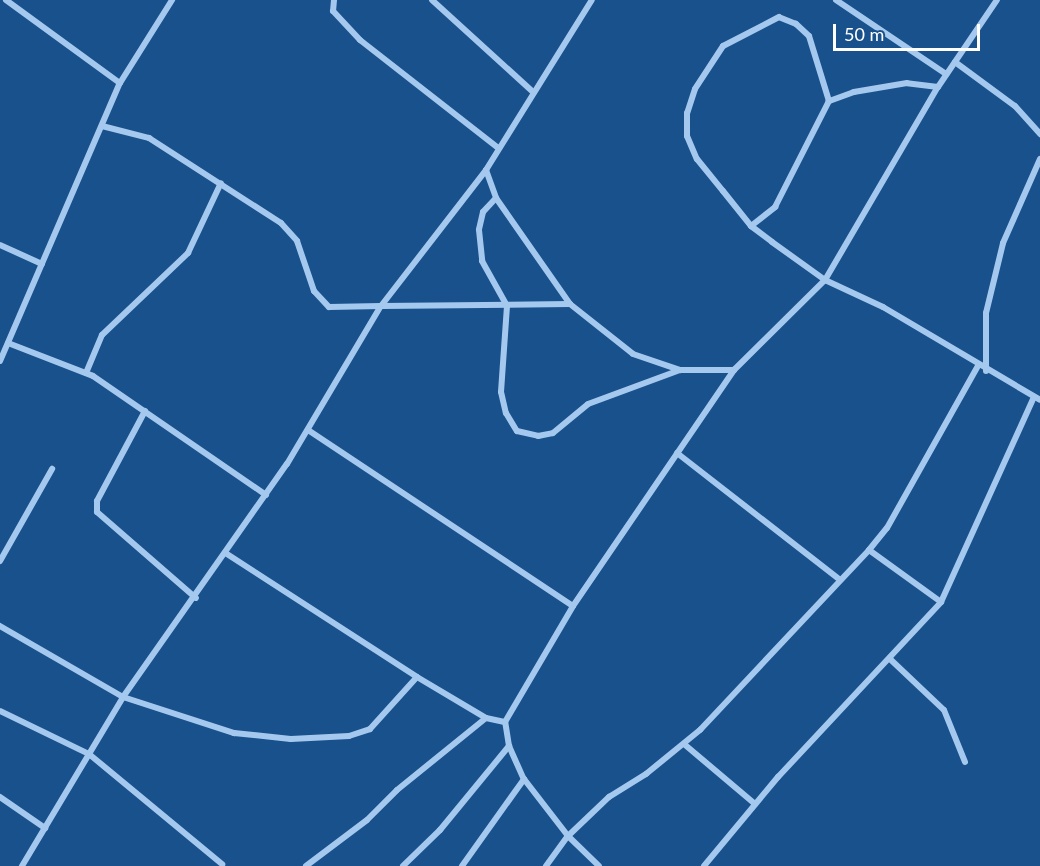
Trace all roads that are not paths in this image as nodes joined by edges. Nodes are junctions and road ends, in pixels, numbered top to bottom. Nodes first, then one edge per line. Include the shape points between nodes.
1 (6, 0) edge
2 (172, 0) edge
3 (334, 0) edge
4 (432, 0) edge
5 (592, 0) edge
6 (837, 0) edge
7 (997, 0) edge
8 (955, 62) junction
9 (946, 74) junction
10 (120, 83) junction
11 (938, 87) junction
12 (533, 92) junction
13 (829, 101) junction
14 (102, 126) junction
15 (1040, 134) edge
16 (497, 147) junction
17 (1040, 159) edge
18 (486, 170) junction
19 (221, 183) junction
20 (496, 198) junction
21 (751, 226) junction
22 (0, 245) edge
23 (42, 264) junction
24 (825, 280) junction
25 (570, 304) junction
26 (381, 306) junction
27 (507, 306) junction
28 (8, 343) junction
29 (0, 361) edge
30 (978, 366) junction
31 (680, 370) junction
32 (734, 370) junction
33 (986, 371) junction
34 (86, 373) junction
35 (1037, 398) edge
36 (145, 411) junction
37 (308, 430) junction
38 (677, 453) junction
39 (52, 469) dead end
40 (266, 495) junction
41 (869, 550) junction
42 (227, 554) junction
43 (0, 561) edge
44 (839, 579) junction
45 (196, 598) junction
46 (941, 602) junction
47 (573, 606) junction
48 (0, 626) edge
49 (890, 659) junction
50 (417, 677) junction
51 (123, 697) junction
52 (0, 711) edge
53 (486, 718) junction
54 (505, 722) junction
55 (684, 744) junction
56 (509, 746) junction
57 (89, 754) junction
58 (965, 762) dead end
59 (524, 779) junction
60 (0, 798) edge
61 (755, 804) junction
62 (45, 828) junction
63 (568, 836) junction
64 (222, 864) dead end
65 (22, 866) edge
66 (306, 866) edge
67 (403, 866) edge
68 (462, 866) edge
69 (546, 866) edge
70 (599, 866) edge
71 (704, 866) edge

1 - 10 street
2 - 10 street
3 - 16 street via 333,11 360,40
4 - 12 street
5 - 12 street
6 - 9 street
7 - 8 street
8 - 9 street
8 - 15 street via 1015,106
9 - 11 street
10 - 14 street
11 - 13 street via 907,83 854,92
11 - 24 street
12 - 16 street
13 - 21 street via 775,207
13 - 21 street via 809,36 796,24 779,17 723,46 695,89 687,113 687,135 697,159
14 - 19 street via 149,138
14 - 23 street
16 - 18 street
17 - 33 street via 1003,243 986,313
18 - 20 street
18 - 26 street
19 - 26 street via 291,230 314,291 329,307
19 - 34 street via 188,253 102,335
20 - 25 street
20 - 27 street via 483,212 482,261
21 - 24 street
22 - 23 street
23 - 28 street
24 - 30 street via 883,308
24 - 32 street
25 - 27 street
25 - 31 street via 633,354
26 - 27 street
26 - 37 street
27 - 31 street via 501,392 509,418 524,435 553,433 588,404
28 - 29 street
28 - 34 street
30 - 33 street
30 - 41 street via 887,528
31 - 32 street
32 - 38 street
33 - 35 street
34 - 36 street
35 - 46 street
36 - 40 street
36 - 45 street via 97,501 97,512
37 - 40 street
37 - 47 street
38 - 44 street
38 - 47 street
39 - 43 street
40 - 42 street
41 - 44 street
41 - 46 street
42 - 45 street
42 - 50 street
44 - 55 street via 738,692
45 - 51 street
46 - 49 street
47 - 54 street
48 - 51 street
49 - 58 street via 944,710
49 - 61 street
50 - 51 street via 370,729 334,738 234,733
50 - 53 street
51 - 57 street
52 - 57 street
53 - 54 street
53 - 66 street
54 - 56 street
55 - 61 street
55 - 63 street via 609,797
56 - 59 street
56 - 67 street via 440,830
57 - 62 street
57 - 64 street
59 - 63 street
59 - 68 street
60 - 62 street
61 - 71 street
62 - 65 street
63 - 69 street
63 - 70 street

